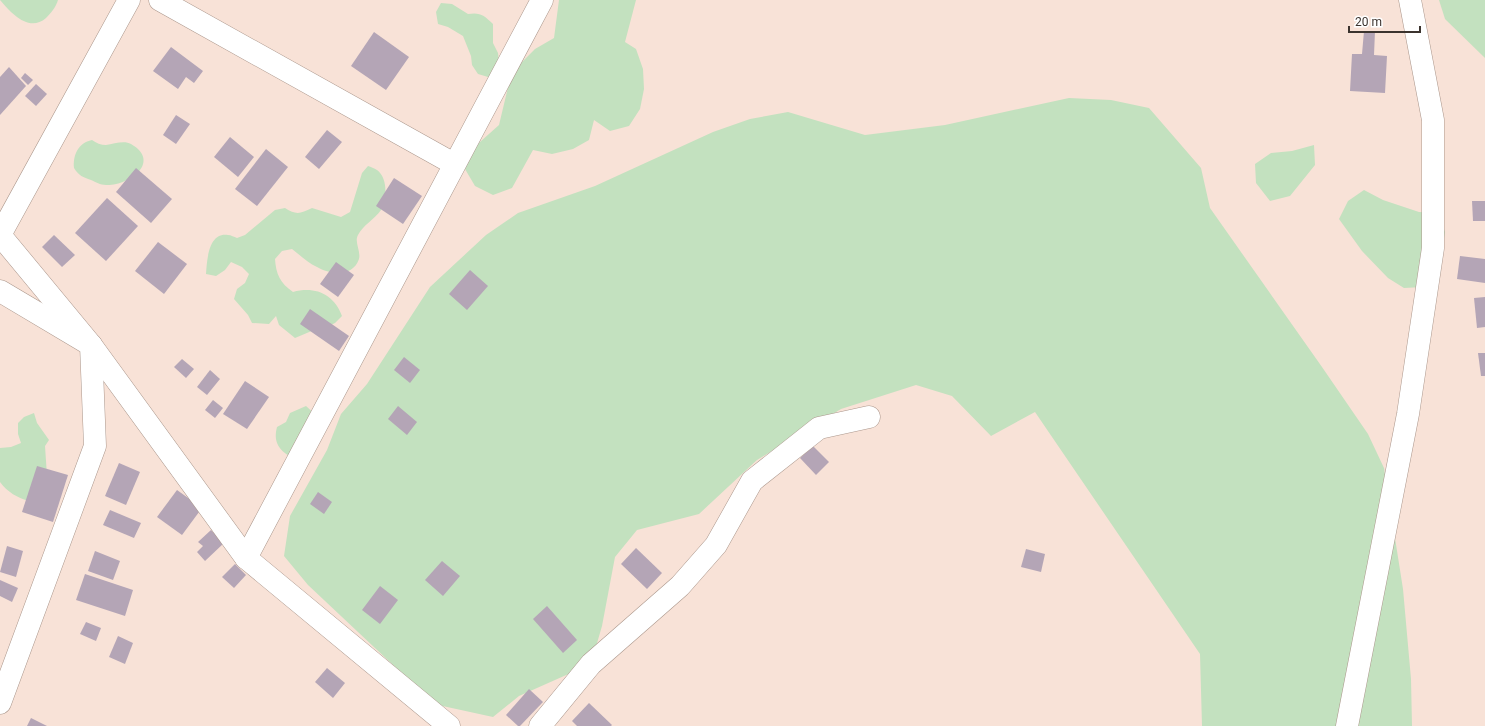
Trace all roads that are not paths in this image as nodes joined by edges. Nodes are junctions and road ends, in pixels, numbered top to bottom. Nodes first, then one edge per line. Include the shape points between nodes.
1 (129, 0) edge
2 (160, 0) edge
3 (542, 0) edge
4 (1410, 0) edge
5 (454, 164) junction
6 (0, 235) edge
7 (0, 291) edge
8 (91, 345) junction
9 (869, 418) dead end
10 (246, 558) junction
11 (0, 703) edge
12 (449, 726) edge
13 (540, 726) edge
14 (1346, 726) edge

1 - 6 street
2 - 5 street
3 - 5 street
4 - 14 street via 1433,120 1433,248 1408,414
5 - 10 street
6 - 8 street
7 - 8 street
8 - 10 street
8 - 11 street via 95,446
9 - 13 street via 819,428 752,481 716,545 680,586 591,664
10 - 12 street

